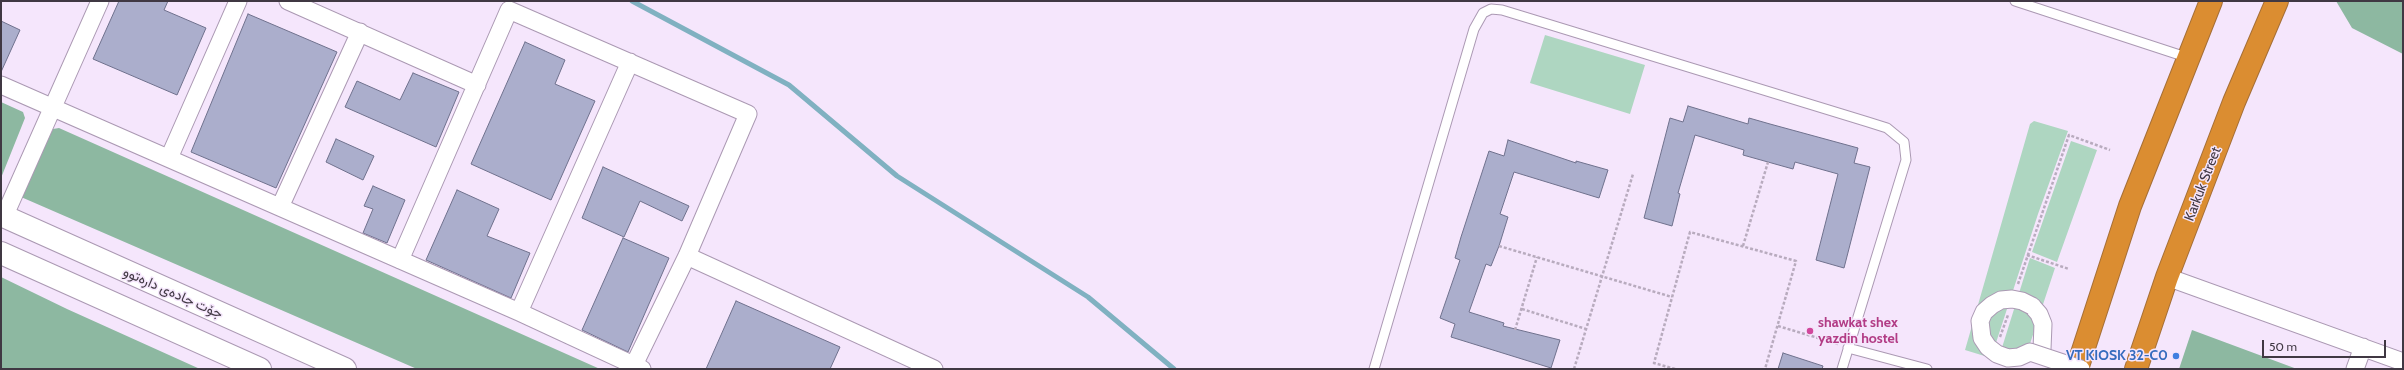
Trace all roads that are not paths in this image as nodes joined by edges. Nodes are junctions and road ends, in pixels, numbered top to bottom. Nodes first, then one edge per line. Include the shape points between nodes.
1 (100, 1) edge
2 (238, 1) edge
3 (288, 1) edge
4 (2015, 1) edge
5 (2211, 1) edge
6 (2277, 1) edge
7 (360, 32) junction
8 (2189, 58) junction
9 (630, 62) junction
10 (1, 84) edge
11 (477, 85) junction
12 (53, 108) junction
13 (169, 158) junction
14 (280, 207) junction
15 (2, 216) edge
16 (1, 253) edge
17 (687, 256) junction
18 (400, 260) junction
19 (2167, 277) junction
20 (519, 312) junction
21 (2363, 347) junction
22 (1848, 348) junction
23 (2042, 349) dead end
24 (2403, 362) edge
25 (636, 368) edge
26 (260, 369) edge
27 (345, 369) edge
28 (934, 369) edge
29 (1374, 369) edge
30 (1842, 369) edge
31 (1927, 369) edge
32 (2077, 369) edge
33 (2081, 369) edge
34 (2136, 369) edge
35 (2355, 369) edge

1 - 12 street
2 - 13 street
3 - 7 street
4 - 8 lane via 2144,41
5 - 8 highway
6 - 19 highway, Karkuk Street via 2234,102
7 - 11 street
7 - 14 street
8 - 32 highway via 2130,206
9 - 11 street via 509,10
9 - 17 street via 748,114
9 - 20 street
10 - 12 street
11 - 18 street
12 - 13 street
12 - 15 street
13 - 14 street
14 - 18 street
15 - 27 main road, جۆت جادەی دارەتوو
16 - 26 main road
17 - 25 street
17 - 28 street
18 - 20 street
19 - 21 street
19 - 34 highway, Karkuk Street
20 - 25 street
21 - 24 street
21 - 35 street
22 - 29 lane via 1906,160 1904,142 1897,135 1887,128 1868,122 1502,10 1491,9 1483,13 1474,29
22 - 30 lane
22 - 31 lane
23 - 33 street, bridge via 2043,324 2032,306 2012,299 1992,304 1984,312 1980,321 1982,338 1997,354 2008,358 2030,352

